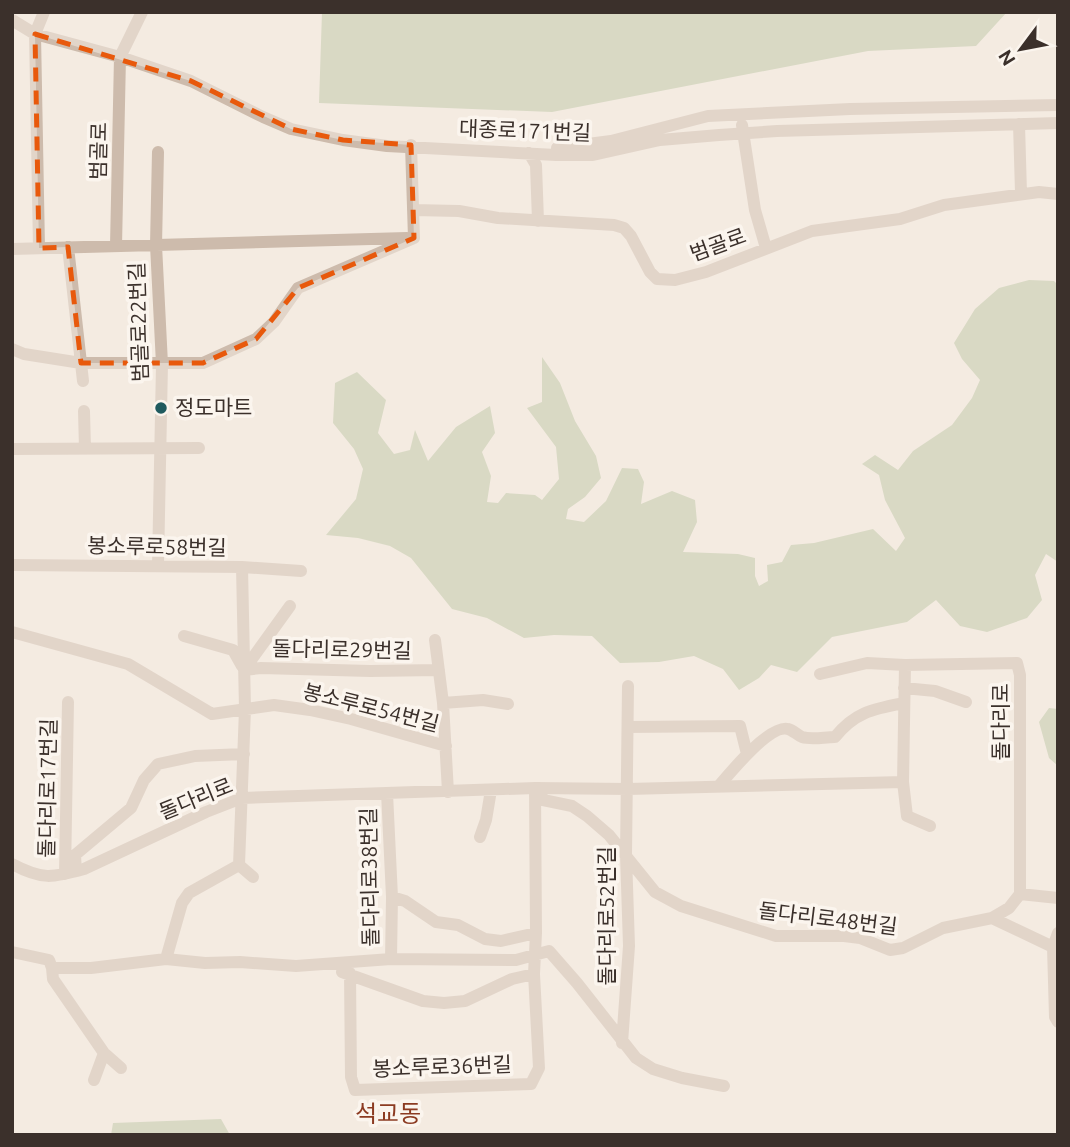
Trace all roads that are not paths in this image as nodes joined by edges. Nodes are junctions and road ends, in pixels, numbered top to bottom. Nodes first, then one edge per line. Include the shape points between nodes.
1 (44, 12) edge
2 (142, 12) edge
3 (12, 20) edge
4 (35, 34) junction
5 (120, 57) junction
6 (1058, 105) edge
7 (740, 114) junction
8 (1058, 123) edge
9 (1019, 124) junction
10 (743, 133) junction
11 (411, 145) junction
12 (158, 152) dead end
13 (529, 153) junction
14 (1021, 193) junction
15 (1058, 194) edge
16 (413, 210) junction
17 (538, 221) junction
18 (414, 238) junction
19 (156, 245) junction
20 (116, 246) junction
21 (68, 247) junction
22 (39, 248) junction
23 (766, 248) junction
24 (12, 249) edge
25 (12, 349) edge
26 (82, 363) junction
27 (162, 364) junction
28 (83, 381) dead end
29 (84, 411) dead end
30 (159, 448) junction
31 (12, 449) edge
32 (85, 449) junction
33 (199, 449) dead end
34 (12, 565) edge
35 (158, 565) junction
36 (242, 567) junction
37 (301, 571) dead end
38 (290, 606) dead end
39 (12, 632) edge
40 (184, 636) dead end
41 (435, 640) dead end
42 (905, 665) junction
43 (244, 670) junction
44 (439, 670) junction
45 (820, 674) dead end
46 (628, 687) dead end
47 (904, 688) junction
48 (68, 702) dead end
49 (966, 702) dead end
50 (443, 703) junction
51 (904, 703) junction
52 (508, 704) dead end
53 (245, 709) junction
54 (628, 727) junction
55 (446, 746) junction
56 (244, 754) junction
57 (747, 754) junction
58 (903, 782) junction
59 (718, 787) junction
60 (537, 788) junction
61 (628, 789) junction
62 (491, 790) junction
63 (448, 792) junction
64 (387, 793) junction
65 (242, 799) junction
66 (930, 826) dead end
67 (480, 837) dead end
68 (626, 855) junction
69 (12, 864) edge
70 (239, 865) junction
71 (71, 873) junction
72 (253, 877) dead end
73 (1020, 894) junction
74 (392, 897) junction
75 (1058, 898) edge
76 (992, 918) junction
77 (536, 933) junction
78 (1058, 933) edge
79 (1053, 947) junction
80 (12, 952) edge
81 (535, 955) junction
82 (166, 959) junction
83 (391, 959) junction
84 (318, 966) junction
85 (52, 968) junction
86 (350, 973) junction
87 (534, 974) junction
88 (1058, 1022) edge
89 (622, 1043) junction
90 (104, 1053) junction
91 (121, 1068) dead end
92 (94, 1080) dead end
93 (724, 1086) dead end

1 - 4 street
2 - 5 street
3 - 4 street, 대종로171번길
4 - 5 street, 대종로171번길
4 - 22 street
5 - 11 street, 대종로171번길 via 191,81 291,129 343,140
5 - 20 street, 범골로
6 - 7 street
7 - 10 street
7 - 13 street via 708,116 611,141
8 - 9 street, 대종로171번길
9 - 10 street, 대종로171번길
9 - 14 street
10 - 13 street, 대종로171번길 via 660,140 593,155
10 - 23 street
11 - 13 street, 대종로171번길
11 - 16 street
12 - 19 street, 범골로22번길
13 - 17 street via 536,165
14 - 15 street, 범골로
14 - 23 street, 범골로 via 944,205 889,222 824,229
16 - 17 street, 범골로
16 - 18 street
17 - 23 street, 범골로 via 624,229 650,272 665,280 706,272
18 - 19 street
18 - 27 street via 298,288 256,340 203,363
19 - 20 street
19 - 27 street, 범골로22번길
20 - 21 street
21 - 22 street
21 - 26 street
22 - 24 street
25 - 26 street
26 - 27 street
26 - 28 street
27 - 30 street, 범골로22번길
29 - 32 street
30 - 32 street
30 - 33 street
30 - 35 street, 범골로22번길
31 - 32 street
34 - 35 street, 봉소루로58번길
35 - 36 street, 봉소루로58번길
36 - 37 street, 봉소루로58번길
36 - 43 street, 돌다리로29번길
38 - 43 street
39 - 53 street, 봉소루로54번길 via 128,664 212,714
40 - 43 street, 돌다리로29번길 via 233,650
41 - 44 street
42 - 45 street, 돌다리로 via 867,663
42 - 47 street
42 - 73 street, 돌다리로 via 1017,663
43 - 44 street, 돌다리로29번길
43 - 53 street, 돌다리로29번길
44 - 50 street
46 - 54 street
47 - 49 street, 돌다리로 via 935,691
47 - 51 street
48 - 71 street, 돌다리로17번길
50 - 52 street via 483,700
50 - 55 street
51 - 57 street via 860,714 835,737 808,739 780,729
51 - 58 street
53 - 55 street, 봉소루로54번길 via 274,705 310,710
53 - 56 street, 돌다리로29번길
54 - 57 street via 740,726
54 - 61 street
55 - 63 street
56 - 65 street, 돌다리로29번길
56 - 71 street via 195,756 158,764 144,780 131,808 75,855
57 - 59 street
58 - 59 street, 돌다리로
58 - 66 street via 907,816
59 - 61 street, 돌다리로
60 - 61 street, 돌다리로
60 - 62 street, 돌다리로
60 - 68 street, 돌다리로48번길 via 543,800 572,806 587,816
60 - 77 street
61 - 68 street, 돌다리로52번길
62 - 63 street, 돌다리로
62 - 67 street
63 - 64 street, 돌다리로
64 - 65 street, 돌다리로
64 - 74 street, 돌다리로38번길
65 - 70 street, 돌다리로29번길
65 - 71 street, 돌다리로
68 - 76 street, 돌다리로48번길 via 656,892 681,906 776,936 844,936 890,950 943,928
68 - 89 street, 돌다리로52번길 via 629,946
69 - 71 street, 돌다리로 via 36,877
70 - 72 street
70 - 82 street via 189,893
73 - 75 street
73 - 76 street, 돌다리로48번길
74 - 77 street via 436,922 458,925 485,939 500,941
74 - 83 street, 돌다리로38번길
76 - 79 street
77 - 81 street
78 - 79 street
79 - 88 street
80 - 85 street via 49,960
81 - 83 street via 516,960
81 - 87 street
81 - 89 street via 549,951
82 - 84 street
82 - 85 street
83 - 84 street
84 - 86 street
85 - 90 street via 53,979
86 - 87 street via 423,1001 444,1003 465,1001
86 - 87 street, 봉소루로36번길 via 355,1090 531,1084 539,1068
89 - 93 street via 653,1069
90 - 91 street
90 - 92 street

